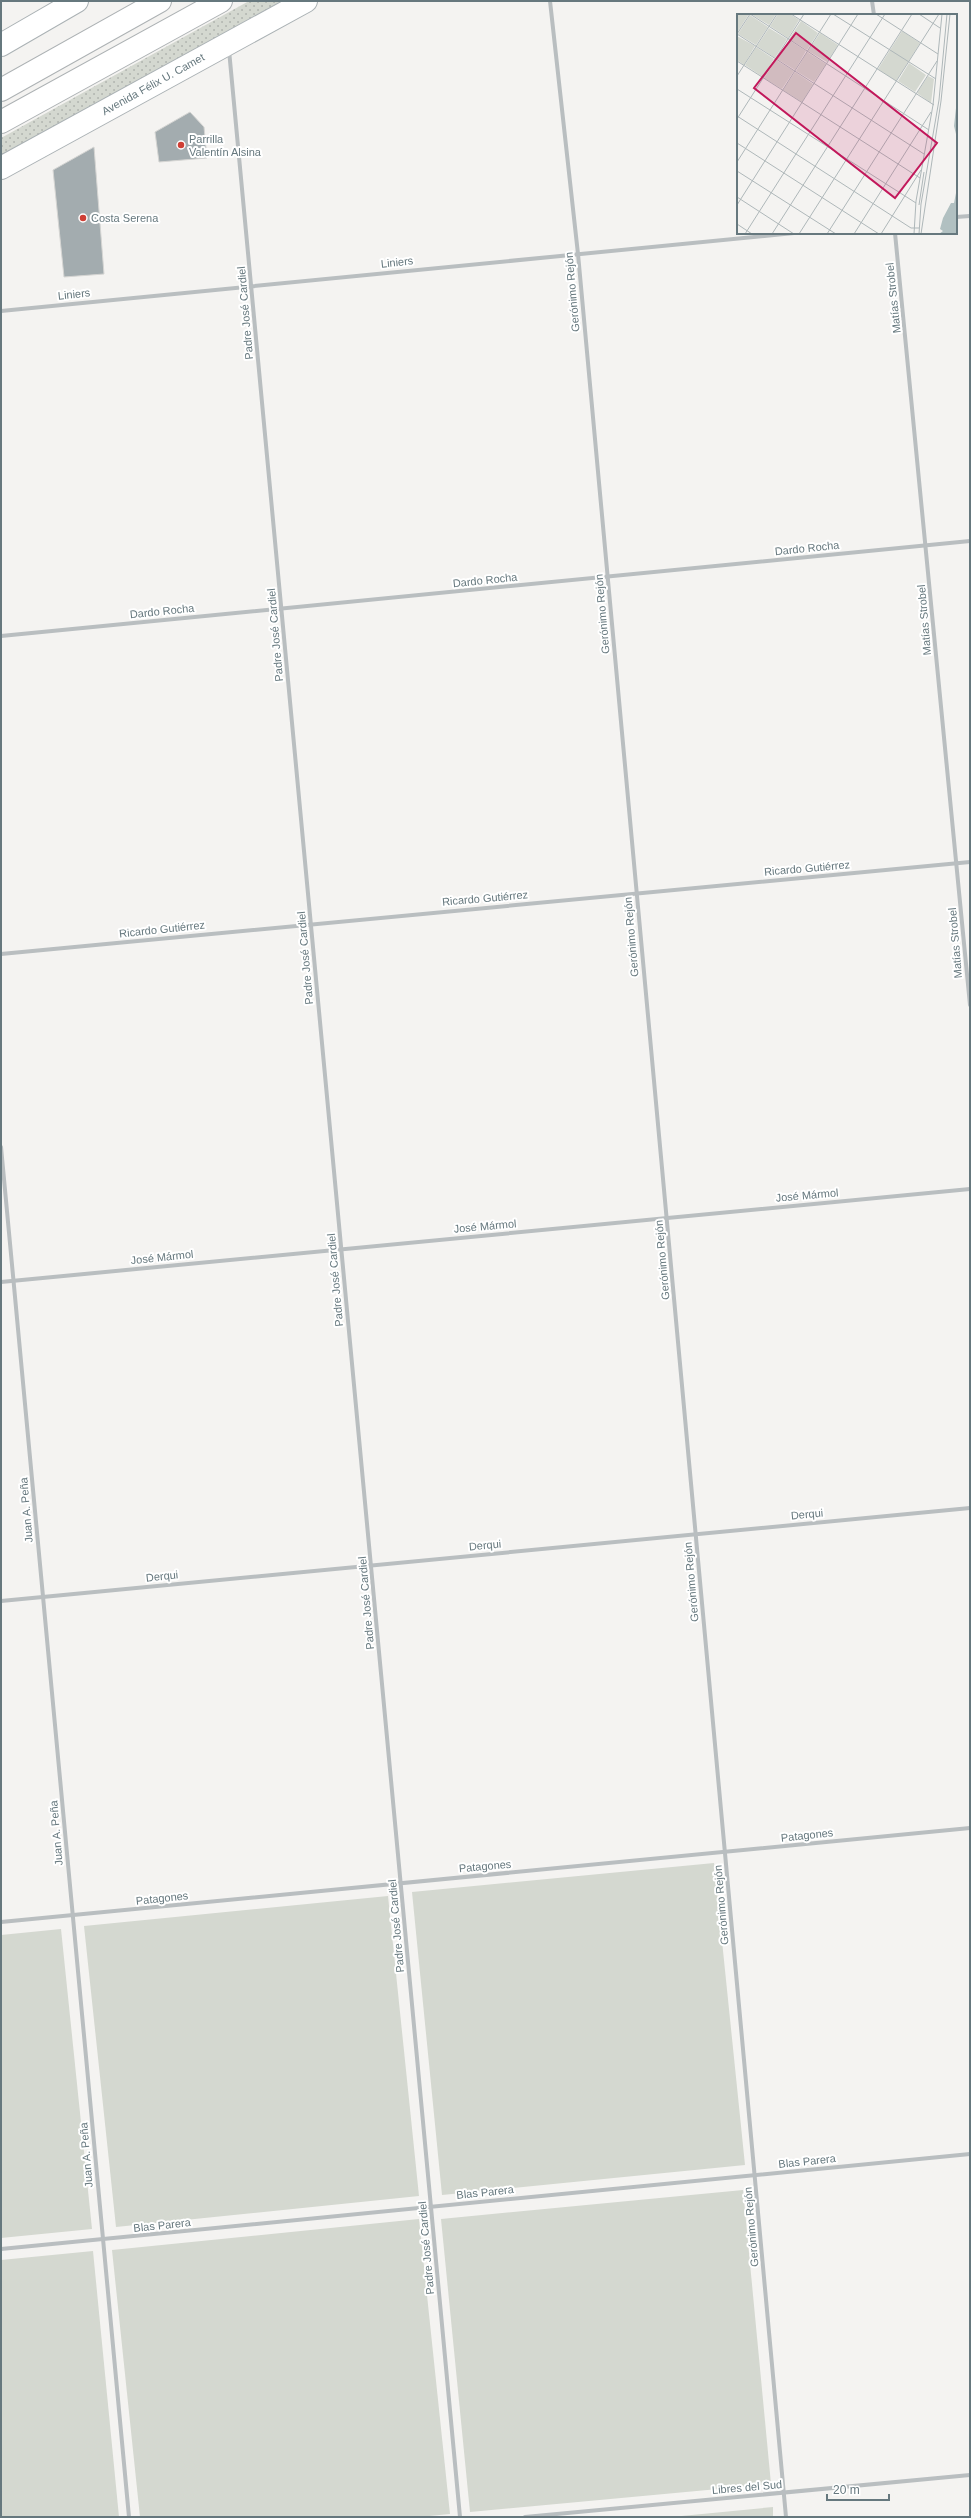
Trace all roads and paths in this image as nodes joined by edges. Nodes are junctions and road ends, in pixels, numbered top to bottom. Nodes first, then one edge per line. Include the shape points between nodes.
1 (77, 1) edge
2 (160, 1) edge
3 (221, 1) edge
4 (306, 1) edge
5 (550, 1) edge
6 (872, 1) edge
7 (874, 14) edge
8 (228, 42) junction
9 (1, 45) edge
10 (1, 90) edge
11 (1, 122) edge
12 (1, 168) edge
13 (970, 216) edge
14 (957, 217) edge
15 (784, 234) edge
16 (895, 234) edge
17 (578, 254) junction
18 (251, 285) junction
19 (1, 311) edge
20 (970, 542) edge
21 (926, 546) junction
22 (608, 577) junction
23 (282, 609) junction
24 (1, 636) edge
25 (970, 862) edge
26 (957, 863) junction
27 (636, 893) junction
28 (311, 924) junction
29 (1, 954) edge
30 (970, 1005) edge
31 (1, 1147) edge
32 (970, 1189) edge
33 (667, 1218) junction
34 (341, 1249) junction
35 (14, 1281) junction
36 (1, 1282) edge
37 (970, 1508) edge
38 (696, 1534) junction
39 (371, 1565) junction
40 (43, 1597) junction
41 (1, 1600) edge
42 (970, 1828) edge
43 (726, 1852) junction
44 (401, 1883) junction
45 (73, 1915) junction
46 (1, 1922) edge
47 (970, 2154) edge
48 (755, 2175) junction
49 (432, 2207) junction
50 (103, 2240) junction
51 (1, 2249) edge
52 (970, 2475) edge
53 (784, 2493) junction
54 (129, 2517) edge
55 (460, 2517) edge
56 (525, 2517) edge
57 (786, 2517) edge

1 - 9 main road
2 - 10 main road
3 - 11 main road
4 - 8 main road, Avenida Félix U. Camet
5 - 17 street, Gerónimo Rejón
6 - 7 street
8 - 12 main road, Avenida Félix U. Camet
8 - 18 street, Padre José Cardiel
13 - 14 street
15 - 17 street, Liniers
16 - 21 street, Matías Strobel
17 - 18 street, Liniers
17 - 22 street, Gerónimo Rejón
18 - 19 street, Liniers
18 - 23 street, Padre José Cardiel
20 - 21 street, Dardo Rocha
21 - 22 street, Dardo Rocha
21 - 26 street, Matías Strobel
22 - 23 street, Dardo Rocha
22 - 27 street, Gerónimo Rejón
23 - 24 street, Dardo Rocha
23 - 28 street, Padre José Cardiel
25 - 26 street, Ricardo Gutiérrez
26 - 27 street, Ricardo Gutiérrez
26 - 30 street, Matías Strobel
27 - 28 street, Ricardo Gutiérrez
27 - 33 street, Gerónimo Rejón
28 - 29 street, Ricardo Gutiérrez
28 - 34 street, Padre José Cardiel
31 - 35 street, Juan A. Peña
32 - 33 street, José Mármol
33 - 34 street, José Mármol
33 - 38 street, Gerónimo Rejón
34 - 35 street, José Mármol
34 - 39 street, Padre José Cardiel
35 - 36 street, José Mármol
35 - 40 street, Juan A. Peña
37 - 38 street, Derqui
38 - 39 street, Derqui
38 - 43 street, Gerónimo Rejón
39 - 40 street, Derqui
39 - 44 street, Padre José Cardiel
40 - 41 street, Derqui
40 - 45 street, Juan A. Peña
42 - 43 street, Patagones
43 - 44 street, Patagones
43 - 48 street, Gerónimo Rejón
44 - 45 street, Patagones
44 - 49 street, Padre José Cardiel
45 - 46 street, Patagones
45 - 50 street, Juan A. Peña
47 - 48 street, Blas Parera
48 - 49 street, Blas Parera
48 - 53 street, Gerónimo Rejón
49 - 50 street, Blas Parera
49 - 55 street, Padre José Cardiel
50 - 51 street, Blas Parera
50 - 54 street, Juan A. Peña
52 - 53 street, Libres del Sud
53 - 56 street, Libres del Sud
53 - 57 street, Gerónimo Rejón

